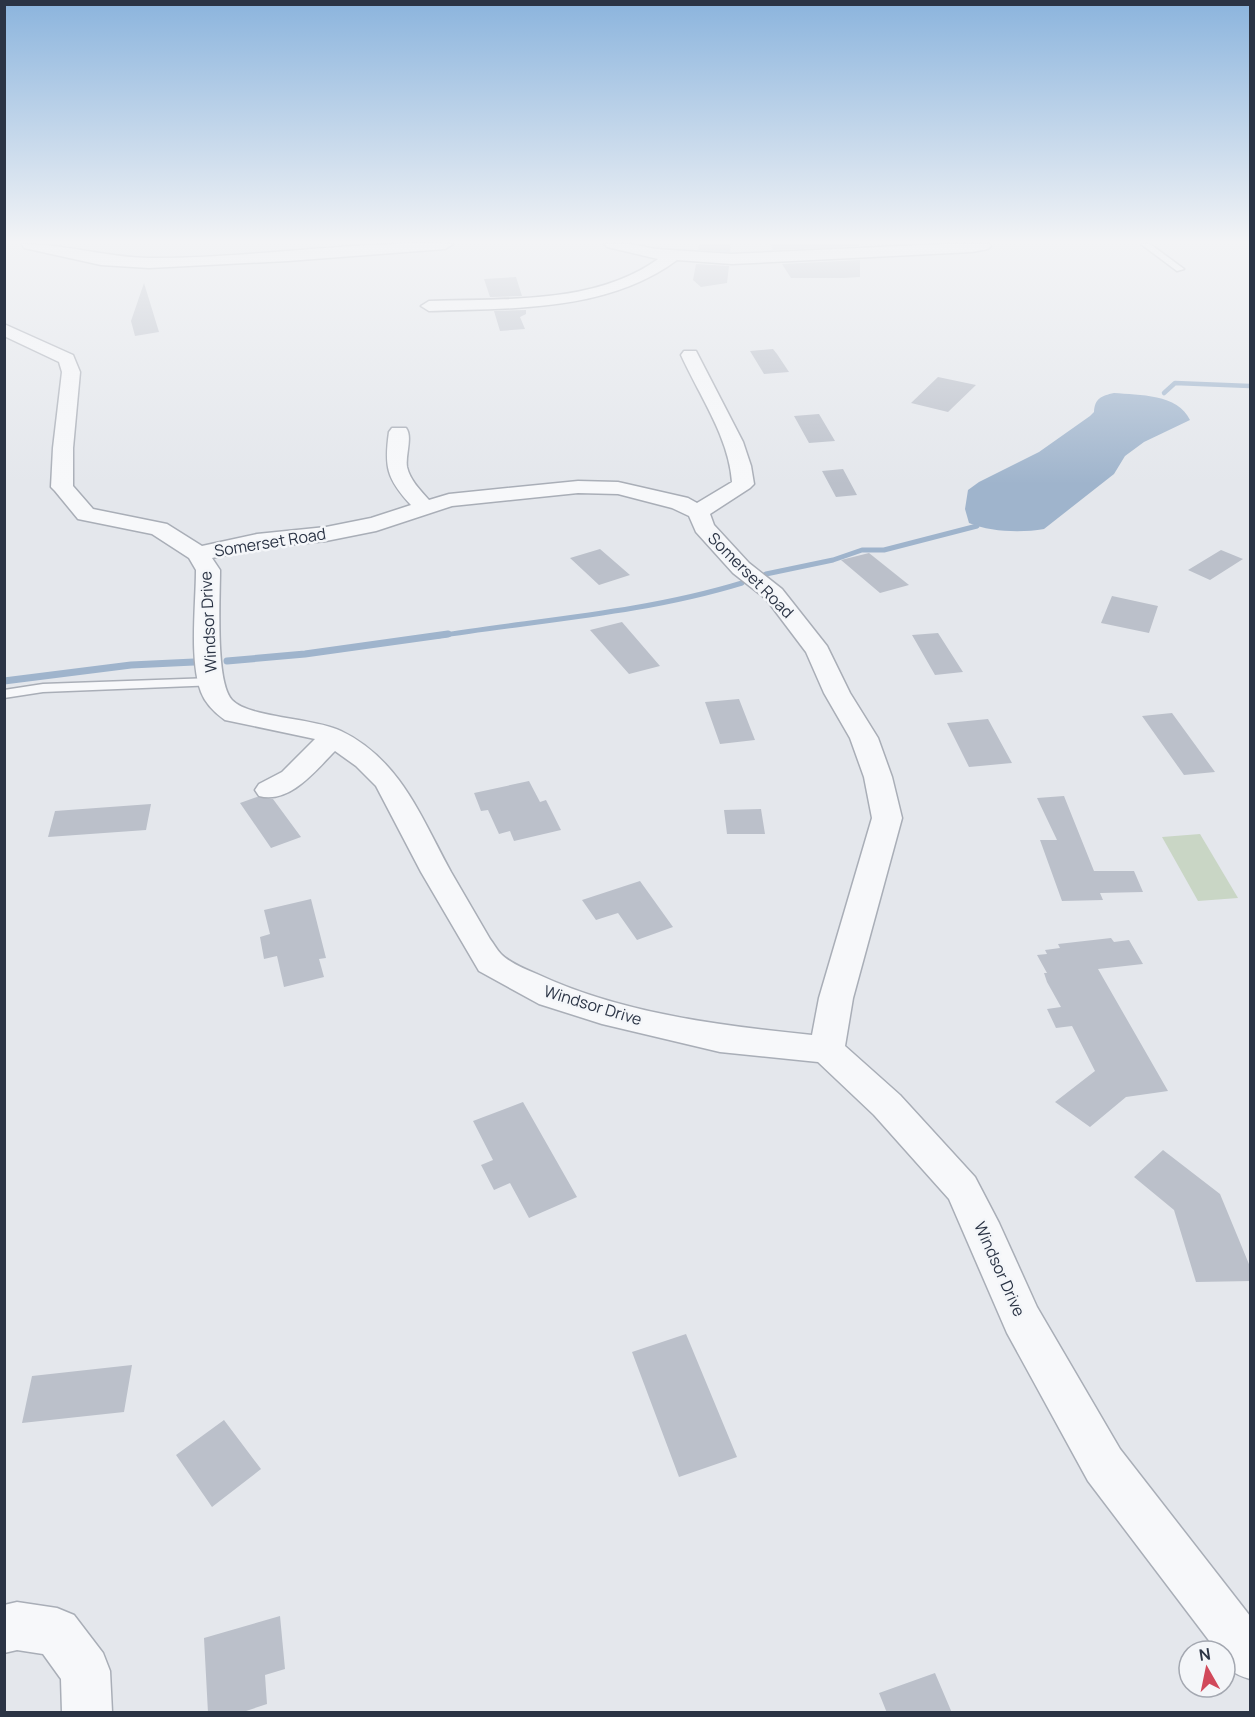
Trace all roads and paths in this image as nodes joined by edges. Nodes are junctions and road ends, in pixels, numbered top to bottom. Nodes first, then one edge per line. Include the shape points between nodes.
1 (4, 328) edge
2 (690, 355) dead end
3 (399, 432) dead end
4 (424, 507) junction
5 (698, 512) junction
6 (198, 554) junction
7 (212, 682) junction
8 (4, 694) edge
9 (333, 737) junction
10 (269, 790) dead end
11 (827, 1050) junction
12 (4, 1629) edge
13 (1251, 1655) edge
14 (87, 1713) edge

1 - 6 street, Windsor Drive via 67,359 71,372 63,487 68,494 86,514 159,530
2 - 5 street via 732,438 743,472 743,484
3 - 4 street via 395,464 401,481
4 - 5 street, Somerset Road via 449,500 578,487 618,488 680,503
4 - 6 street, Somerset Road via 376,524 257,541
5 - 11 street, Somerset Road via 704,527 741,568 774,594 818,651 864,738 878,777 887,818 838,990
6 - 7 street, Windsor Drive via 208,570 208,667
7 - 8 lane via 43,688
7 - 9 street, Windsor Drive via 214,693 234,714
9 - 10 street via 292,778
9 - 11 street, Windsor Drive via 366,760 387,782 490,963 551,995 602,1011 720,1039
11 - 13 street, Windsor Drive via 887,1105 962,1188 1022,1320 1104,1465
12 - 14 street via 17,1626 57,1632 85,1671

